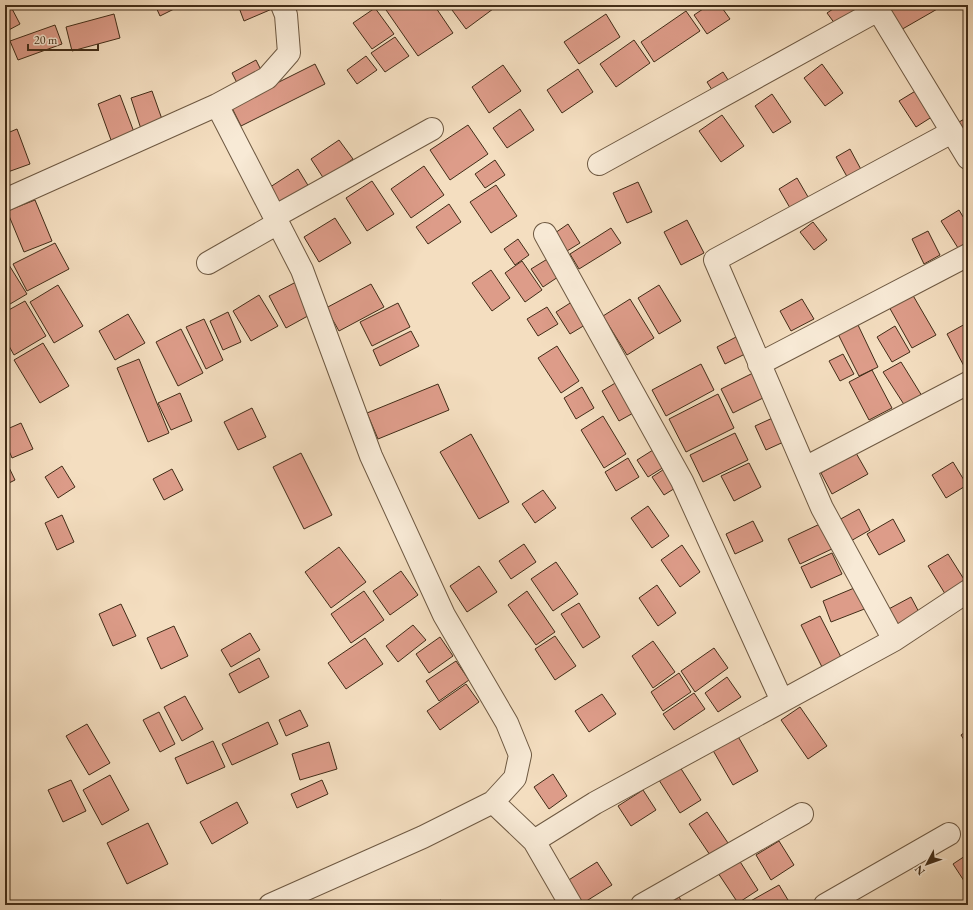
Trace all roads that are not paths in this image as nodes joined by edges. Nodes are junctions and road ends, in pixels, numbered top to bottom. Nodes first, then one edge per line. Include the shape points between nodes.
1 (282, 5) edge
2 (876, 7) edge
3 (216, 105) junction
4 (432, 129) dead end
5 (952, 132) junction
6 (968, 158) edge
7 (599, 164) dead end
8 (5, 200) edge
9 (276, 220) junction
10 (545, 234) dead end
11 (968, 256) edge
12 (208, 263) dead end
13 (760, 364) junction
14 (968, 383) edge
15 (805, 468) junction
16 (968, 591) edge
17 (894, 640) junction
18 (782, 701) junction
19 (493, 802) junction
20 (802, 814) dead end
21 (949, 834) dead end
22 (534, 841) junction
23 (270, 905) edge
24 (571, 905) edge
25 (642, 905) edge
26 (825, 905) edge

1 - 3 street via 286,15 289,53 267,78
2 - 5 street
2 - 7 street
3 - 8 street
3 - 9 street
4 - 9 street
5 - 6 street
5 - 13 street via 715,260
9 - 12 street
9 - 19 street via 302,270 374,463 444,615 507,723 520,755 515,778
10 - 18 street via 682,481
11 - 13 street
13 - 15 street
14 - 15 street
15 - 17 street via 822,508
16 - 17 street
17 - 18 street
18 - 22 street via 596,803
19 - 22 street
19 - 23 street via 423,837
20 - 25 street
21 - 26 street
22 - 24 street

